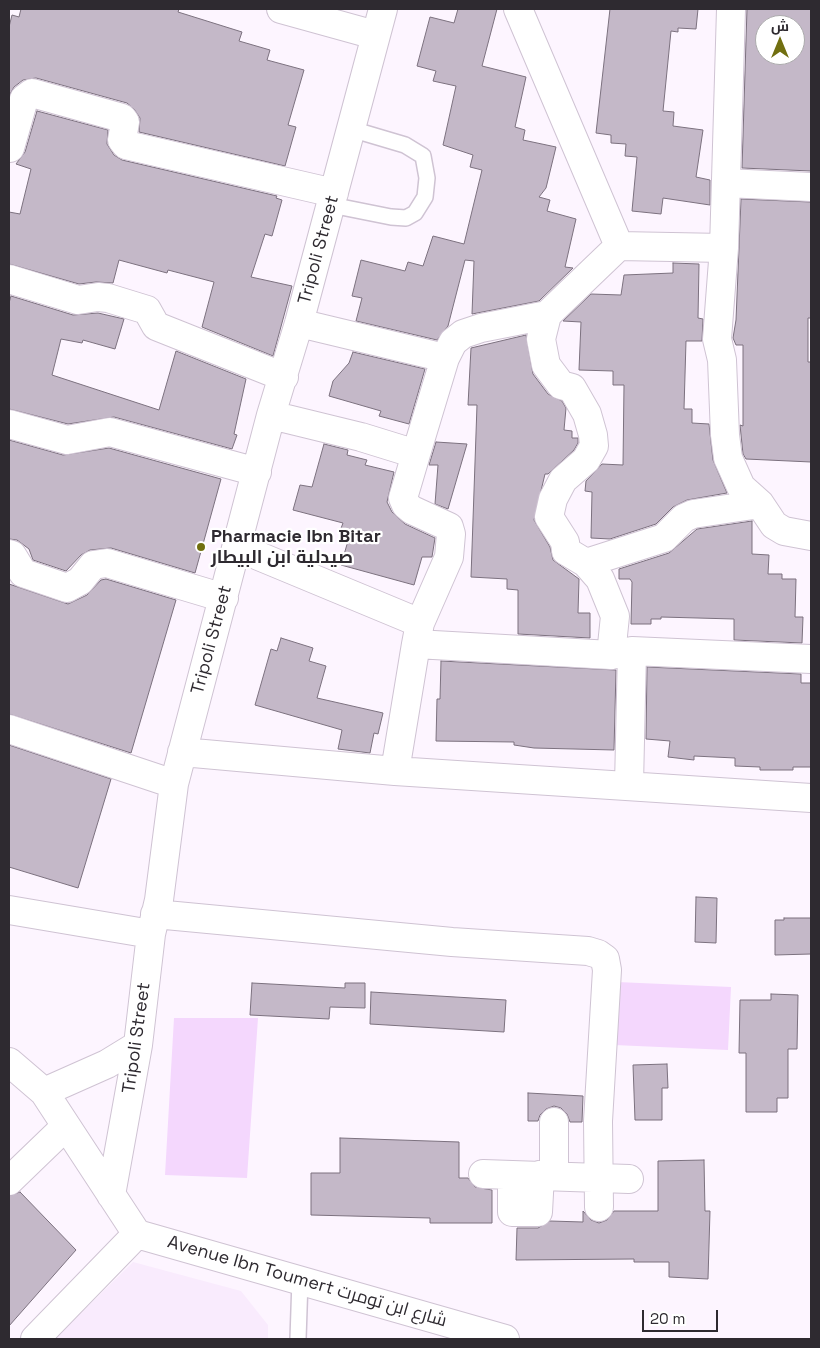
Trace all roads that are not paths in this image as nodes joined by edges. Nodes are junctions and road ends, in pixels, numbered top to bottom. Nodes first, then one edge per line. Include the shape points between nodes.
1 (281, 9) edge
2 (383, 9) edge
3 (518, 9) edge
4 (731, 9) edge
5 (375, 36) junction
6 (351, 128) junction
7 (9, 151) edge
8 (726, 183) junction
9 (811, 187) edge
10 (333, 199) junction
11 (619, 246) junction
12 (724, 248) junction
13 (9, 279) edge
14 (547, 315) junction
15 (299, 323) junction
16 (445, 358) junction
17 (284, 377) junction
18 (271, 415) junction
19 (9, 424) edge
20 (416, 454) junction
21 (257, 472) junction
22 (760, 504) junction
23 (811, 536) edge
24 (238, 547) junction
25 (9, 554) edge
26 (586, 563) junction
27 (224, 598) junction
28 (418, 634) junction
29 (622, 653) junction
30 (811, 659) edge
31 (9, 729) edge
32 (182, 752) junction
33 (395, 771) junction
34 (174, 784) junction
35 (629, 785) junction
36 (811, 798) edge
37 (9, 910) edge
38 (153, 924) junction
39 (138, 1044) junction
40 (9, 1062) edge
41 (44, 1092) junction
42 (554, 1122) dead end
43 (66, 1126) junction
44 (483, 1174) dead end
45 (512, 1175) junction
46 (547, 1176) junction
47 (598, 1177) junction
48 (629, 1179) dead end
49 (9, 1181) edge
50 (111, 1195) junction
51 (599, 1208) dead end
52 (137, 1234) junction
53 (300, 1280) junction
54 (35, 1339) edge
55 (298, 1339) edge
56 (505, 1339) edge

1 - 5 street
2 - 5 street, Tripoli Street
3 - 11 street
4 - 8 street
5 - 6 street, Tripoli Street
6 - 10 street, Tripoli Street
6 - 10 lane via 405,144 423,156 427,178 425,197 415,213 406,218 391,217
7 - 10 street via 24,99 32,93 122,118 125,122 122,140 126,144
8 - 9 street
8 - 12 street
10 - 15 street, Tripoli Street
11 - 12 street
11 - 14 street
12 - 22 street via 717,339 722,360 728,458 741,487
13 - 17 street via 78,300 108,298 148,310 156,326
14 - 16 street via 463,334 453,342
14 - 26 street via 541,339 546,365 561,385 572,388 586,414 594,446 586,460 564,480 553,498 549,517 565,542 566,551
15 - 16 street
15 - 17 street, Tripoli Street
16 - 20 street
17 - 18 street, Tripoli Street
18 - 20 street
18 - 21 street, Tripoli Street
19 - 21 street via 68,440 110,432
20 - 28 street via 403,498 406,505 445,523 451,534 449,558
21 - 24 street, Tripoli Street
22 - 23 street via 774,526
22 - 26 street via 693,514 684,518 664,538
24 - 27 street, Tripoli Street
24 - 28 street
25 - 27 street via 23,574 67,588 80,581 93,566 108,563
26 - 29 street via 600,579 615,616
27 - 32 street, Tripoli Street
28 - 29 street
28 - 33 street
29 - 30 street
29 - 35 street
31 - 34 street
32 - 33 street
32 - 34 street, Tripoli Street
33 - 35 street
34 - 38 street, Tripoli Street
35 - 36 street
37 - 38 street
38 - 39 street, Tripoli Street
38 - 47 street via 598,954 605,959 607,970
39 - 41 street via 107,1064
39 - 50 street, Tripoli Street
40 - 41 street
41 - 43 street
42 - 46 street
43 - 49 street
43 - 50 street
44 - 45 street
45 - 46 street
45 - 46 street via 512,1212 538,1212
46 - 47 street
47 - 48 street
47 - 51 street
50 - 52 street
52 - 53 street, Avenue Ibn Toumert شارع ابن تومرت
52 - 54 street
53 - 55 lane
53 - 56 street, Avenue Ibn Toumert شارع ابن تومرت

